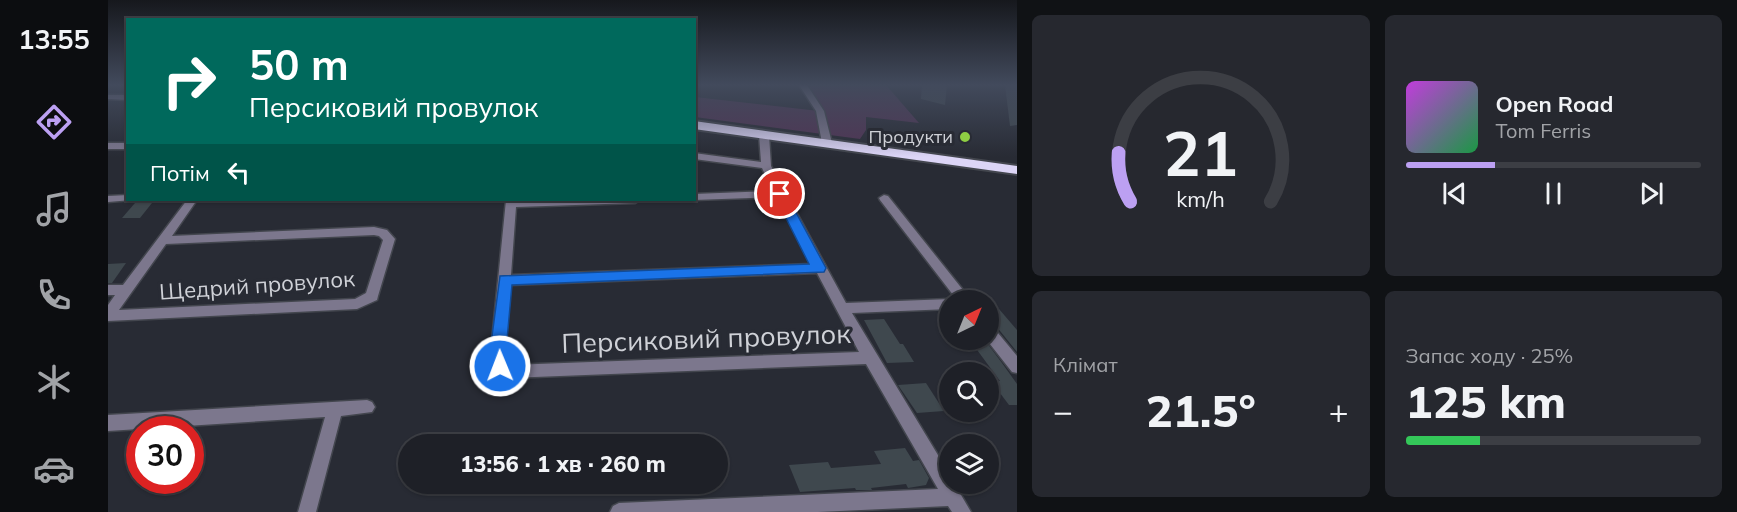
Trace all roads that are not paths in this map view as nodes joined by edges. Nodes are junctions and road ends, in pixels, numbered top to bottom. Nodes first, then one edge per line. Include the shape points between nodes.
1 (819, 109) edge
2 (696, 125) edge
3 (764, 135) junction
4 (827, 143) junction
5 (108, 146) edge
6 (126, 146) edge
7 (696, 156) edge
8 (766, 166) junction
9 (1017, 170) edge
10 (780, 194) junction
11 (696, 197) edge
12 (126, 198) edge
13 (884, 198) dead end
14 (108, 199) edge
15 (191, 201) edge
16 (573, 201) edge
17 (511, 202) edge
18 (162, 240) junction
19 (819, 268) junction
20 (506, 280) junction
21 (108, 290) edge
22 (126, 290) junction
23 (956, 290) edge
24 (939, 304) edge
25 (842, 308) junction
26 (108, 315) edge
27 (999, 345) edge
28 (870, 358) junction
29 (1017, 367) edge
30 (367, 407) dead end
31 (335, 410) junction
32 (108, 423) edge
33 (958, 504) edge
34 (308, 512) edge
35 (619, 512) edge

1 - 4 street
2 - 3 highway
3 - 4 highway
3 - 8 street
4 - 9 highway
5 - 6 street
7 - 8 street
8 - 10 street
10 - 11 street
10 - 19 street
12 - 14 street
13 - 23 street
15 - 18 street
16 - 17 street
17 - 20 street
18 - 22 street
18 - 26 street, Щедрий провулок via 374,231 389,239 372,296 357,304
19 - 20 street
19 - 25 street
20 - 28 street, Персиковий провулок via 498,351 500,366 509,372
21 - 22 street
22 - 26 street
24 - 25 street
25 - 28 street
27 - 29 street
28 - 33 street
30 - 31 street
31 - 32 street
31 - 34 street
33 - 35 street

